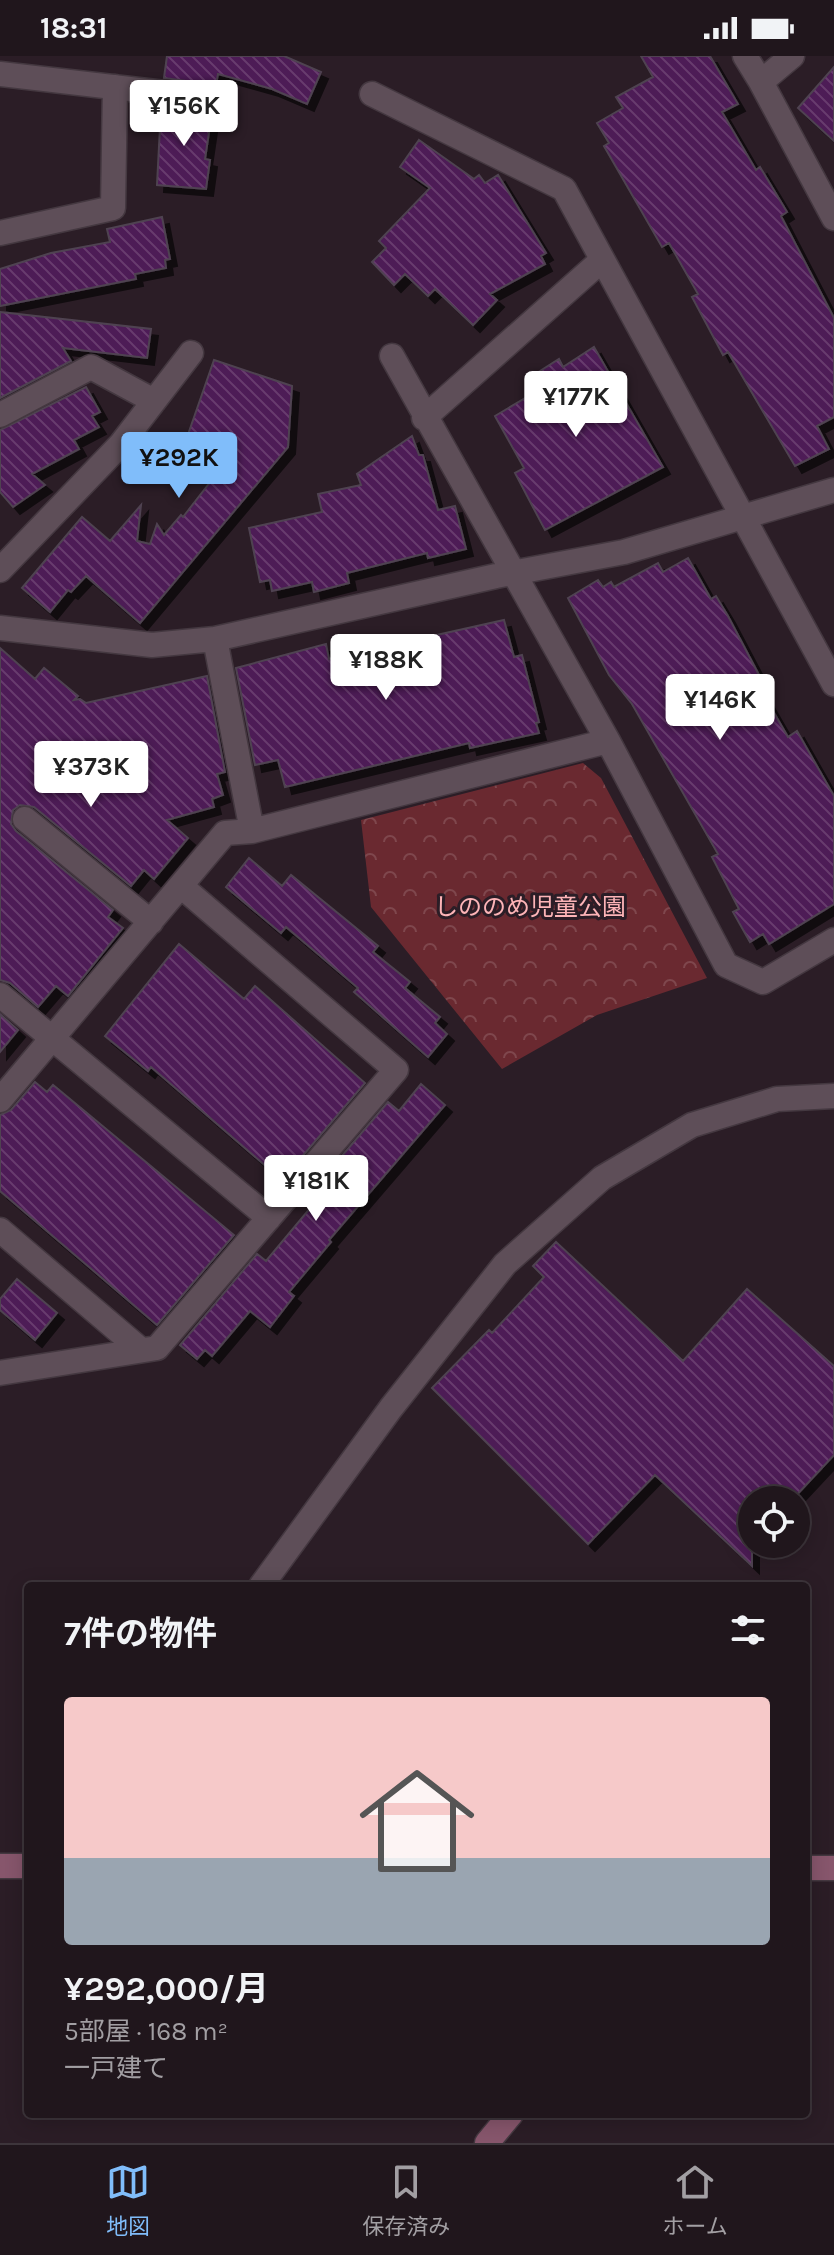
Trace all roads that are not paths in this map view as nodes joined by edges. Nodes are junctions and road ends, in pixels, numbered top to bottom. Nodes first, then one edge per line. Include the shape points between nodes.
1 (745, 56) edge
2 (792, 56) edge
3 (0, 74) edge
4 (761, 82) junction
5 (115, 87) junction
6 (372, 94) dead end
7 (208, 98) dead end
8 (834, 218) edge
9 (0, 233) edge
10 (602, 260) junction
11 (191, 353) dead end
12 (392, 356) dead end
13 (154, 401) junction
14 (0, 415) edge
15 (424, 418) junction
16 (834, 490) edge
17 (741, 517) junction
18 (0, 570) edge
19 (512, 573) junction
20 (0, 628) edge
21 (215, 639) junction
22 (834, 684) edge
23 (608, 741) junction
24 (25, 819) dead end
25 (252, 831) junction
26 (181, 886) junction
27 (151, 922) junction
28 (834, 940) edge
29 (0, 995) edge
30 (52, 1038) junction
31 (834, 1096) edge
32 (0, 1100) edge
33 (269, 1218) junction
34 (0, 1230) edge
35 (141, 1350) junction
36 (0, 1373) edge
37 (264, 1582) edge
38 (0, 1866) edge
39 (24, 1866) edge
40 (810, 1868) edge
41 (834, 1868) edge
42 (508, 2118) edge
43 (487, 2143) edge

1 - 4 street
2 - 4 street
3 - 5 street
4 - 8 street
5 - 7 street
5 - 9 street via 113,208
6 - 10 street via 564,189
10 - 15 street
10 - 17 street
11 - 13 street
12 - 15 street
13 - 14 street via 91,367
13 - 18 street via 121,444
15 - 19 street
16 - 17 street
17 - 19 street via 624,552
17 - 22 street
19 - 21 street
19 - 23 street
20 - 21 street via 152,645
21 - 25 street
23 - 25 street
23 - 28 street via 726,965 763,982
24 - 27 street
25 - 26 street via 225,833
26 - 27 street
26 - 33 street via 396,1070
27 - 30 street
29 - 30 street
30 - 32 street
30 - 33 street
31 - 37 street via 777,1099 692,1125 602,1178 505,1264
33 - 35 street via 157,1348
34 - 35 street
35 - 36 street
38 - 39 main road
40 - 41 main road
42 - 43 main road

